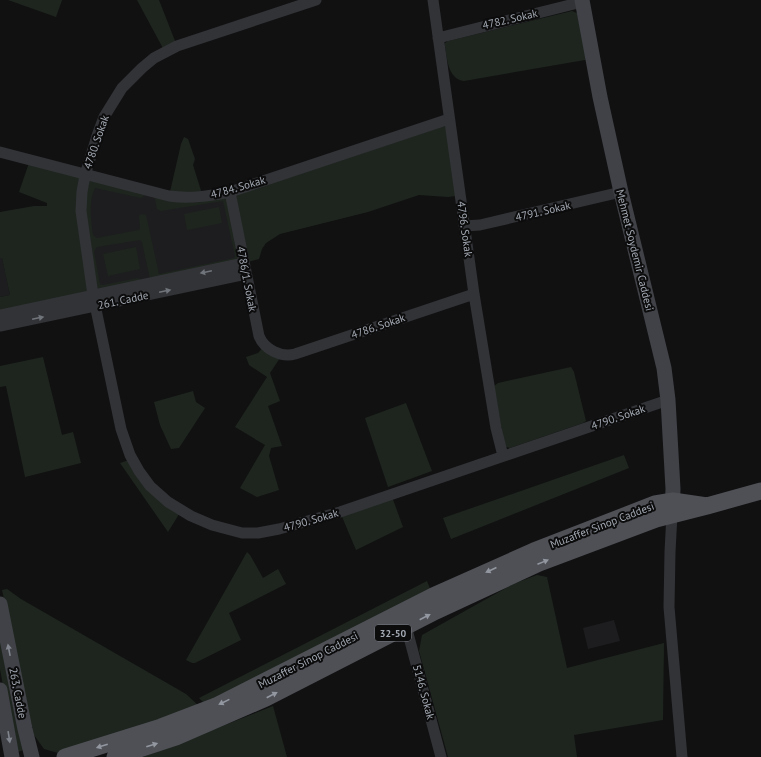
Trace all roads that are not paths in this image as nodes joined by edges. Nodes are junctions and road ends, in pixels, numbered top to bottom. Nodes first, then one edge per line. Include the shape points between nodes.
1 (316, 0) edge
2 (433, 0) edge
3 (582, 1) edge
4 (438, 38) junction
5 (449, 119) junction
6 (0, 152) edge
7 (85, 174) junction
8 (230, 192) junction
9 (621, 192) junction
10 (464, 226) junction
11 (245, 269) junction
12 (474, 294) junction
13 (94, 301) junction
14 (0, 315) edge
15 (0, 326) edge
16 (282, 355) joint
17 (668, 400) junction
18 (503, 456) junction
19 (761, 490) edge
20 (673, 508) junction
21 (0, 604) edge
22 (406, 626) junction
23 (0, 690) edge
24 (12, 757) edge
25 (32, 757) edge
26 (65, 757) edge
27 (115, 757) edge
28 (441, 757) edge
29 (682, 757) edge

1 - 7 street, 4780. Sokak via 177,46 154,58 132,77 111,103
2 - 4 street, 4796. Sokak
3 - 4 street, 4782. Sokak
3 - 9 street, Mehmet Soydemir Caddesi
4 - 5 street, 4796. Sokak
5 - 8 street, 4784. Sokak
5 - 10 street, 4796. Sokak
6 - 7 street, 4784. Sokak
7 - 8 street, 4784. Sokak via 182,198
7 - 13 street, 4780. Sokak via 81,197 81,221
8 - 11 street, 4786/1. Sokak
9 - 10 street, 4791. Sokak via 480,225
9 - 17 street, Mehmet Soydemir Caddesi via 662,357
10 - 12 street, 4796. Sokak
11 - 13 street, 261. Cadde
11 - 16 street, 4786/1. Sokak via 260,340
12 - 16 street, 4786. Sokak via 295,354
12 - 18 street, 4796. Sokak
13 - 14 street, 261. Cadde
15 -> 13 street, 261. Cadde
13 - 18 street, 4790. Sokak via 121,429 130,455 144,479 159,494 186,513 212,525 248,533 286,528
17 - 18 street, 4790. Sokak
17 - 20 street, Mehmet Soydemir Caddesi
19 - 20 main road, Muzaffer Sinop Caddesi / 32-50 via 707,506
22 -> 20 main road, Muzaffer Sinop Caddesi / 32-50 via 539,564
20 -> 26 main road, Muzaffer Sinop Caddesi / 32-50 via 655,504 558,541 433,596 193,716
20 - 29 street via 669,607
25 -> 21 street, 263. Cadde
27 -> 22 main road, Muzaffer Sinop Caddesi / 32-50 via 176,737 266,698
22 - 28 street, 5146. Sokak
23 -> 24 street, 263. Cadde

